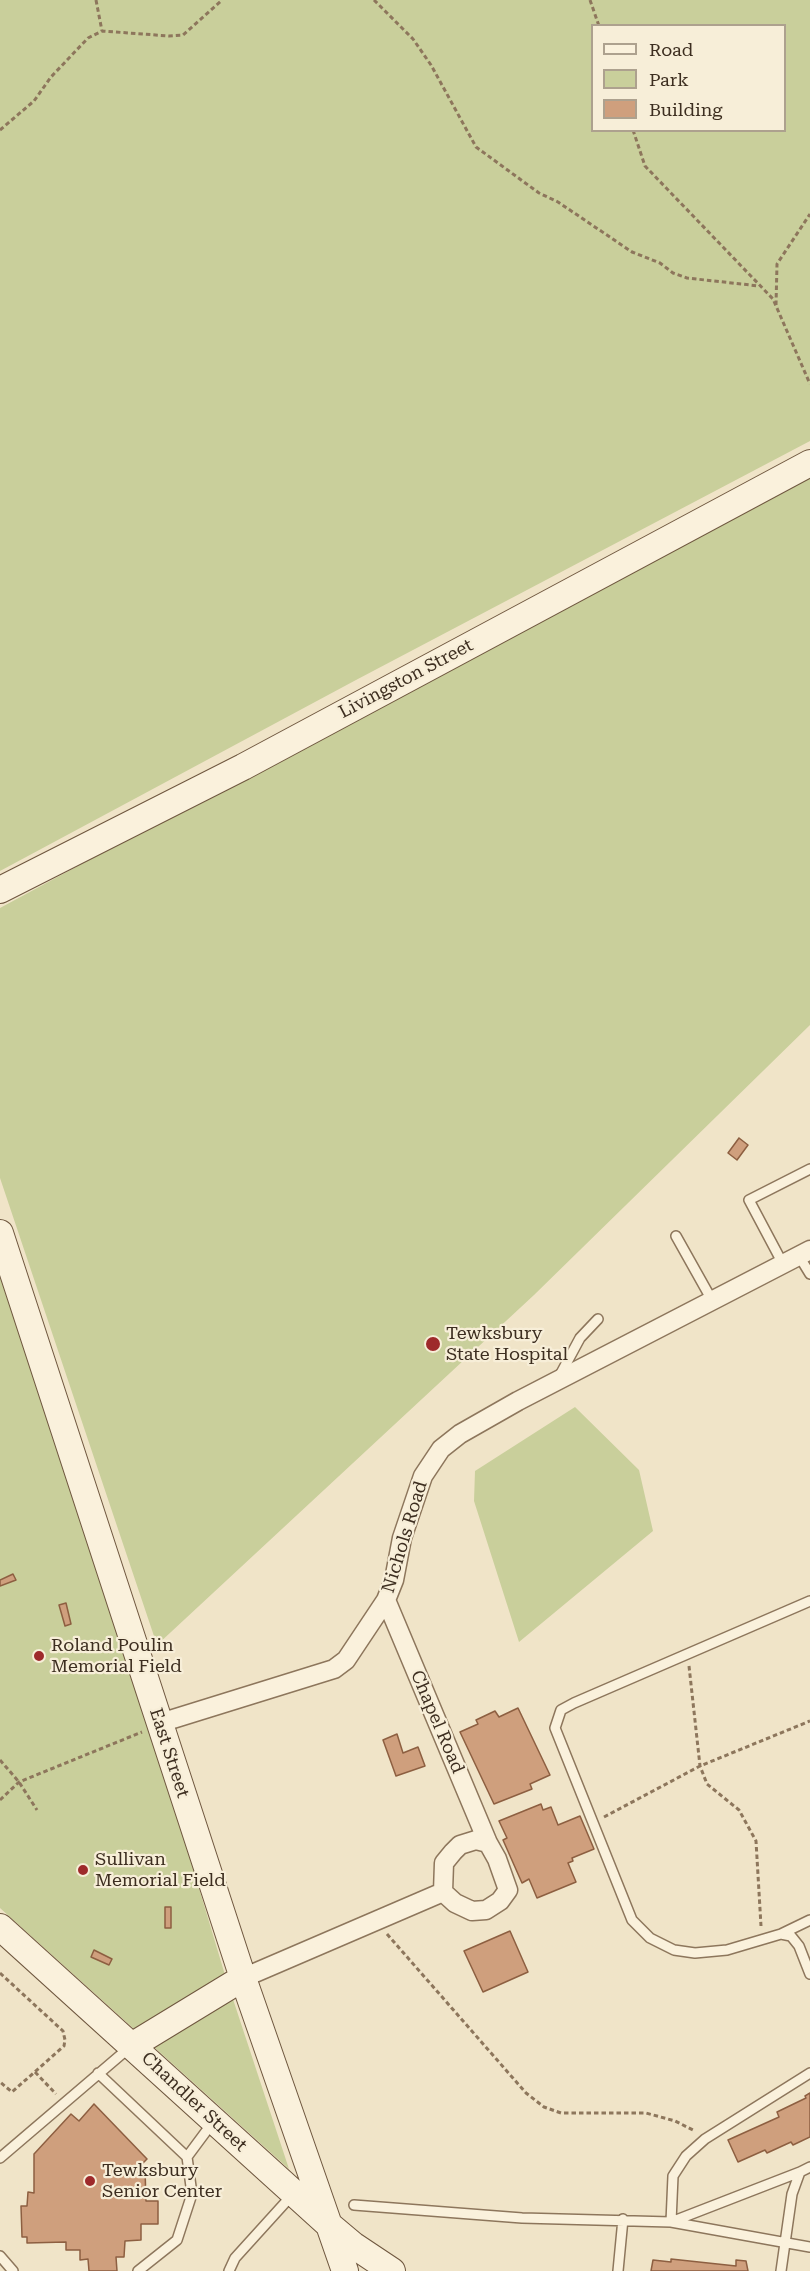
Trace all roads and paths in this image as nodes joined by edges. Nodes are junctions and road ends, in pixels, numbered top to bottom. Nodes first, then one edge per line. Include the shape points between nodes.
1 (96, 0) edge
2 (222, 0) edge
3 (374, 0) edge
4 (590, 0) edge
5 (598, 24) edge
6 (102, 31) junction
7 (0, 129) edge
8 (634, 132) edge
9 (810, 214) edge
10 (759, 286) junction
11 (776, 307) junction
12 (810, 384) edge
13 (810, 463) edge
14 (0, 890) edge
15 (810, 1169) edge
16 (0, 1233) edge
17 (676, 1236) dead end
18 (798, 1256) edge
19 (810, 1274) edge
20 (712, 1302) junction
21 (598, 1319) dead end
22 (558, 1379) junction
23 (386, 1600) junction
24 (810, 1601) edge
25 (687, 1653) junction
26 (810, 1721) edge
27 (160, 1723) junction
28 (0, 1760) edge
29 (700, 1766) junction
30 (19, 1782) junction
31 (0, 1800) edge
32 (38, 1810) dead end
33 (591, 1823) junction
34 (488, 1843) junction
35 (443, 1892) junction
36 (810, 1920) edge
37 (376, 1921) junction
38 (0, 1926) edge
39 (781, 1934) junction
40 (763, 1940) junction
41 (0, 1973) edge
42 (810, 1974) edge
43 (243, 1978) junction
44 (133, 2045) junction
45 (35, 2072) junction
46 (98, 2073) junction
47 (810, 2073) edge
48 (0, 2082) edge
49 (60, 2104) junction
50 (214, 2120) junction
51 (705, 2139) junction
52 (186, 2157) junction
53 (0, 2158) edge
54 (810, 2167) edge
55 (800, 2172) junction
56 (294, 2192) junction
57 (354, 2205) dead end
58 (623, 2219) junction
59 (671, 2222) junction
60 (328, 2224) junction
61 (785, 2244) junction
62 (810, 2247) edge
63 (0, 2256) edge
64 (13, 2271) edge
65 (138, 2271) edge
66 (229, 2271) edge
67 (345, 2271) edge
68 (392, 2271) edge
69 (618, 2271) edge
70 (781, 2271) edge

1 - 6 path
2 - 6 path via 183,35
3 - 10 path via 413,39 476,147 539,193 673,273
4 - 5 path
6 - 7 path via 82,44 34,101
8 - 10 path via 645,166
9 - 11 path via 777,264
10 - 11 path
11 - 12 path
13 - 14 street, Livingston Street via 243,767
15 - 18 lane via 749,1200
16 - 27 street, East Street
17 - 20 lane
18 - 19 lane
18 - 20 street, Nichols Road
20 - 22 street, Nichols Road
21 - 22 lane via 580,1338
22 - 23 street, Nichols Road via 460,1434 431,1462 402,1538
23 - 27 street, Nichols Road via 357,1646 334,1669
23 - 34 street, Chapel Road
24 - 25 lane
25 - 29 path
25 - 33 lane via 574,1703 557,1716 555,1728
26 - 29 path
27 - 30 path via 121,1743
27 - 43 street, East Street
28 - 30 path
29 - 33 path
29 - 40 path via 707,1784 739,1810 756,1841
30 - 31 path
30 - 32 path
33 - 40 lane via 632,1920 650,1938 674,1950 695,1953 727,1950
34 - 35 street via 476,1840 453,1852 444,1863
34 - 35 street, Chapel Road via 508,1890 500,1901 486,1910 472,1911
35 - 37 street
36 - 39 lane
37 - 43 street
37 - 51 path via 526,2093 544,2107 561,2113 646,2113 675,2121
38 - 44 street, Chandler Street
39 - 40 lane
39 - 42 lane via 791,1936 799,1946
41 - 45 path via 63,2031 64,2046
43 - 44 street
43 - 60 street, East Street
44 - 46 lane
44 - 50 street, Chandler Street
45 - 48 path via 12,2092
45 - 49 path
46 - 49 lane
46 - 52 lane
47 - 51 lane
49 - 53 lane
50 - 52 lane
50 - 56 street, Chandler Street
51 - 59 lane via 686,2156 673,2176
52 - 65 lane via 192,2194 177,2240
54 - 55 lane
55 - 59 lane
55 - 61 lane via 792,2194
56 - 60 street, Chandler Street
56 - 66 lane via 235,2258
57 - 58 lane via 522,2218
58 - 59 lane
58 - 69 lane
59 - 61 lane
60 - 67 street, East Street
60 - 68 street, Chandler Street
61 - 62 lane
61 - 70 lane
63 - 64 lane

